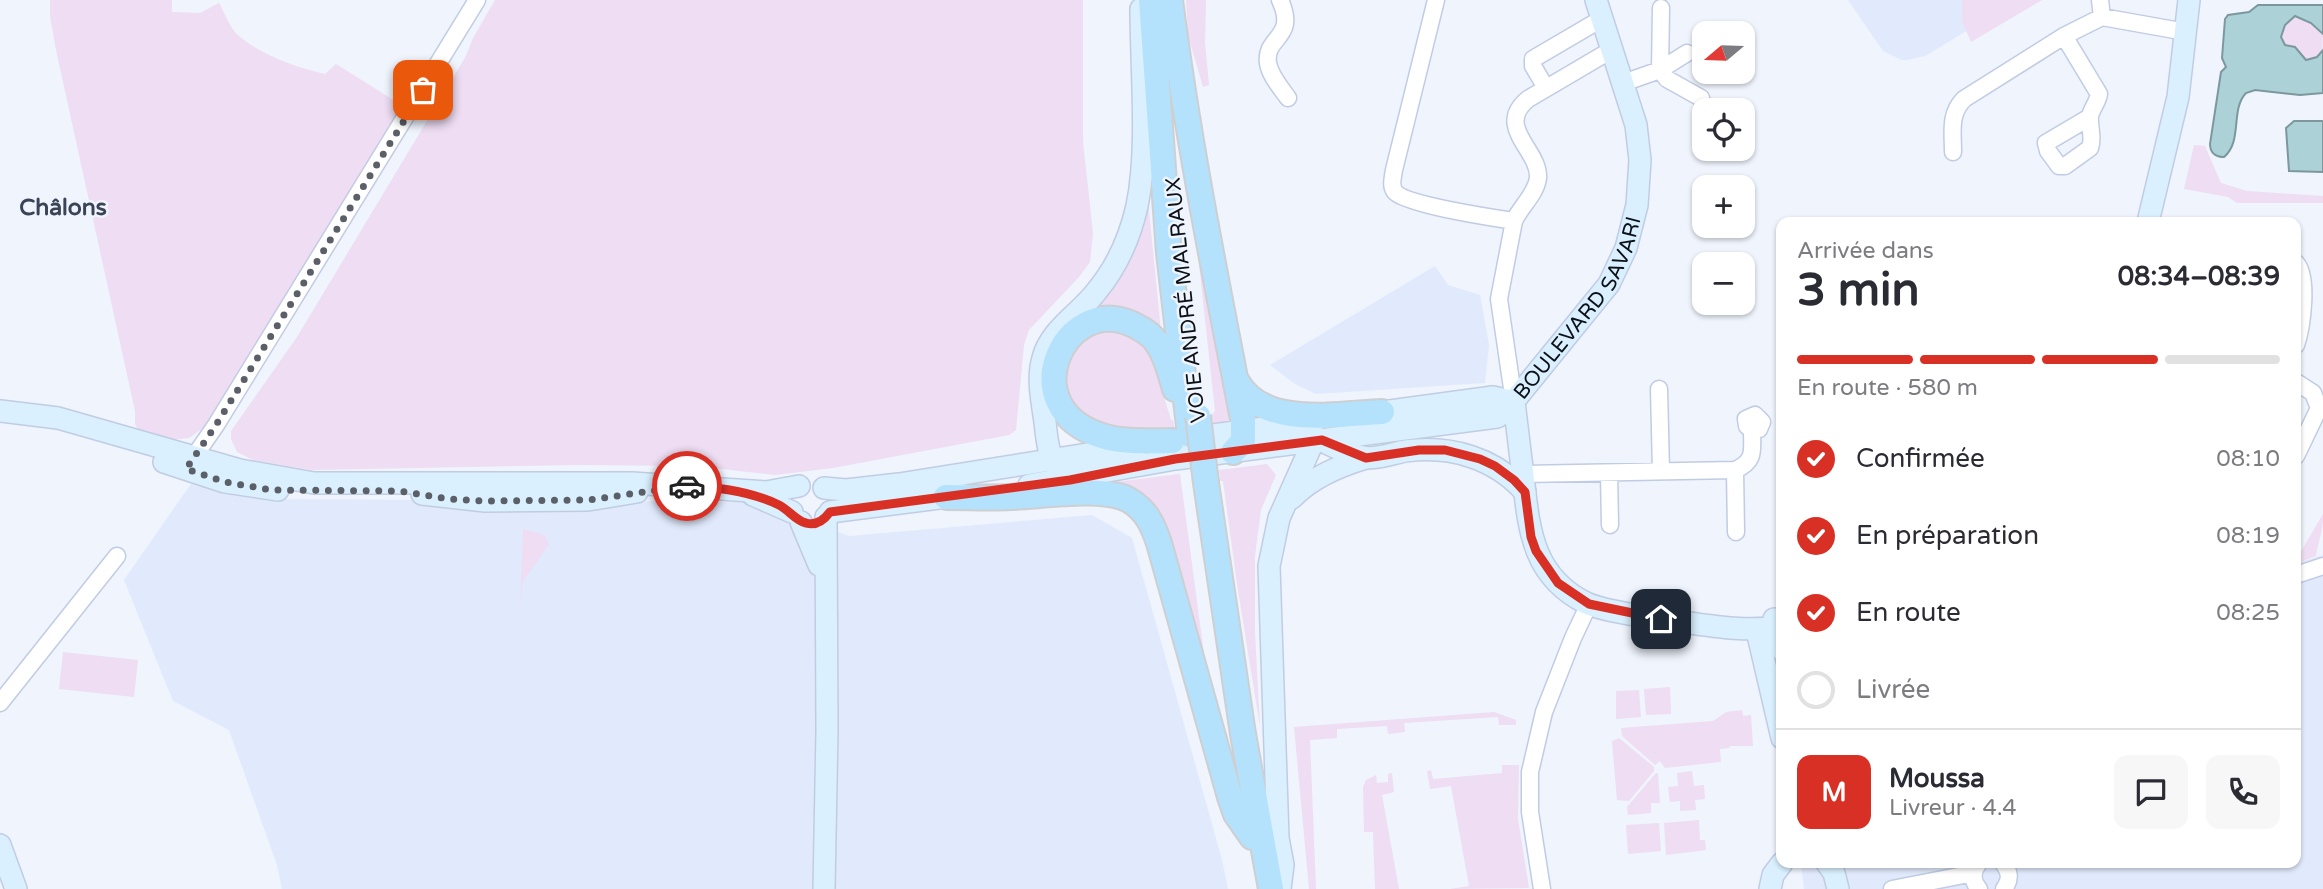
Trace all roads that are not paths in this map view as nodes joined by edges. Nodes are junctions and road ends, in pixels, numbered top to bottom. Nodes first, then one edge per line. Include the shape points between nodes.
1 (477, 0) edge
2 (1141, 0) edge
3 (1151, 0) edge
4 (1158, 0) edge
5 (1170, 0) edge
6 (1280, 0) edge
7 (1436, 0) edge
8 (2100, 0) edge
9 (2189, 0) edge
10 (1661, 8) dead end
11 (1600, 9) edge
12 (2102, 17) junction
13 (2186, 32) junction
14 (2064, 36) junction
15 (1613, 50) junction
16 (1687, 53) dead end
17 (1660, 70) junction
18 (1623, 83) junction
19 (1546, 88) junction
20 (1700, 98) dead end
21 (1287, 99) dead end
22 (2090, 117) dead end
23 (1953, 152) dead end
24 (2149, 217) edge
25 (1514, 220) junction
26 (2301, 273) edge
27 (2301, 326) edge
28 (1234, 376) junction
29 (2301, 385) edge
30 (1659, 389) dead end
31 (1514, 402) junction
32 (0, 411) edge
33 (1382, 412) junction
34 (1186, 426) junction
35 (1270, 427) junction
36 (1752, 430) dead end
37 (1238, 441) junction
38 (1318, 441) junction
39 (1285, 446) junction
40 (2301, 446) edge
41 (1366, 458) junction
42 (1051, 461) junction
43 (190, 463) junction
44 (1735, 470) junction
45 (1661, 471) junction
46 (1609, 473) junction
47 (1070, 480) junction
48 (1201, 483) junction
49 (1524, 483) junction
50 (681, 485) junction
51 (799, 486) junction
52 (824, 488) junction
53 (738, 490) junction
54 (510, 493) junction
55 (946, 497) junction
56 (1284, 505) junction
57 (855, 509) junction
58 (828, 515) junction
59 (797, 517) junction
60 (1610, 526) dead end
61 (1735, 532) dead end
62 (117, 556) dead end
63 (2323, 566) edge
64 (2301, 573) edge
65 (1589, 604) junction
66 (1771, 625) edge
67 (826, 648) junction
68 (1776, 676) edge
69 (0, 703) edge
70 (1252, 837) junction
71 (0, 845) edge
72 (1779, 868) edge
73 (1830, 868) edge
74 (2007, 868) edge
75 (1974, 880) edge
76 (16, 889) edge
77 (824, 889) edge
78 (1261, 889) edge
79 (1271, 889) edge
80 (1280, 889) edge
81 (1542, 889) edge
82 (1770, 889) edge
83 (1838, 889) edge
84 (1892, 889) edge
85 (2004, 889) edge

1 - 43 street
2 - 42 street via 1142,162 1137,205 1111,271 1053,338 1043,358 1040,383
3 - 34 main road, VOIE ANDRÉ MALRAUX via 1162,180
4 - 34 main road, VOIE ANDRÉ MALRAUX
5 - 28 main road
6 - 21 street via 1286,27 1271,46 1268,59
7 - 25 street via 1393,189 1407,198
8 - 12 street
9 - 13 street
10 - 17 street
11 - 15 street, BOULEVARD SAVARI
11 - 19 street via 1533,59
12 - 13 street
12 - 14 street
13 - 24 street via 2175,117
14 - 22 street via 2098,90
14 - 23 street via 1959,104 1953,118
15 - 18 street, BOULEVARD SAVARI
15 - 19 street
16 - 17 street
17 - 18 street
17 - 20 street
18 - 31 street, BOULEVARD SAVARI via 1636,125 1640,160 1637,205 1626,248 1600,298
19 - 25 street via 1522,104 1516,115 1517,130 1538,175 1534,190
25 - 31 street via 1499,299
26 - 27 street
28 - 33 main road via 1246,395 1271,411 1303,415
28 - 37 main road
29 - 40 street via 2313,393 2319,408
30 - 45 street
31 - 33 street via 1493,397
31 - 38 street via 1497,417
31 - 49 street, BOULEVARD SAVARI
32 - 43 street via 34,415
33 - 35 street
34 - 34 main road via 1119,440 1079,425 1056,396 1054,362 1060,349 1077,331 1096,322 1126,321 1142,329 1162,353
34 - 37 street
34 - 42 street
34 - 48 main road, VOIE ANDRÉ MALRAUX, bridge
35 - 37 street
35 - 39 street
36 - 44 street via 1749,461
37 - 39 street
37 - 47 street
38 - 39 street
38 - 41 street
38 - 56 street
39 - 56 street via 1289,475
41 - 49 street via 1419,450 1458,452
41 - 56 street via 1320,476
42 - 47 street
42 - 52 street via 860,489
43 - 54 street via 314,483
44 - 45 street
44 - 61 street
45 - 46 street
46 - 49 street
46 - 60 street
47 - 55 street
48 - 70 main road, VOIE ANDRÉ MALRAUX
48 - 79 main road, VOIE ANDRÉ MALRAUX
49 - 65 street, BOULEVARD SAVARI via 1531,537 1541,561 1558,583
50 - 53 street
50 - 54 street via 632,483
50 - 54 street via 588,500
51 - 52 street via 811,482
51 - 53 street
51 - 59 street via 791,498
52 - 58 street via 831,498
53 - 59 street
55 - 57 street
55 - 70 main road via 1105,493 1126,498 1142,509 1159,542 1230,797
56 - 80 street via 1269,566 1278,838 1283,865
57 - 58 street
57 - 67 street via 842,521 832,541
58 - 59 street via 812,524
58 - 67 street
59 - 67 street via 819,564
62 - 69 street
63 - 64 street
65 - 66 street, BOULEVARD SAVARI via 1694,629
65 - 81 street via 1544,712 1530,772 1530,812
66 - 68 street
67 - 77 street
70 - 78 main road, VOIE ANDRÉ MALRAUX
71 - 76 street
72 - 82 street
73 - 83 street
74 - 85 street
75 - 84 street

